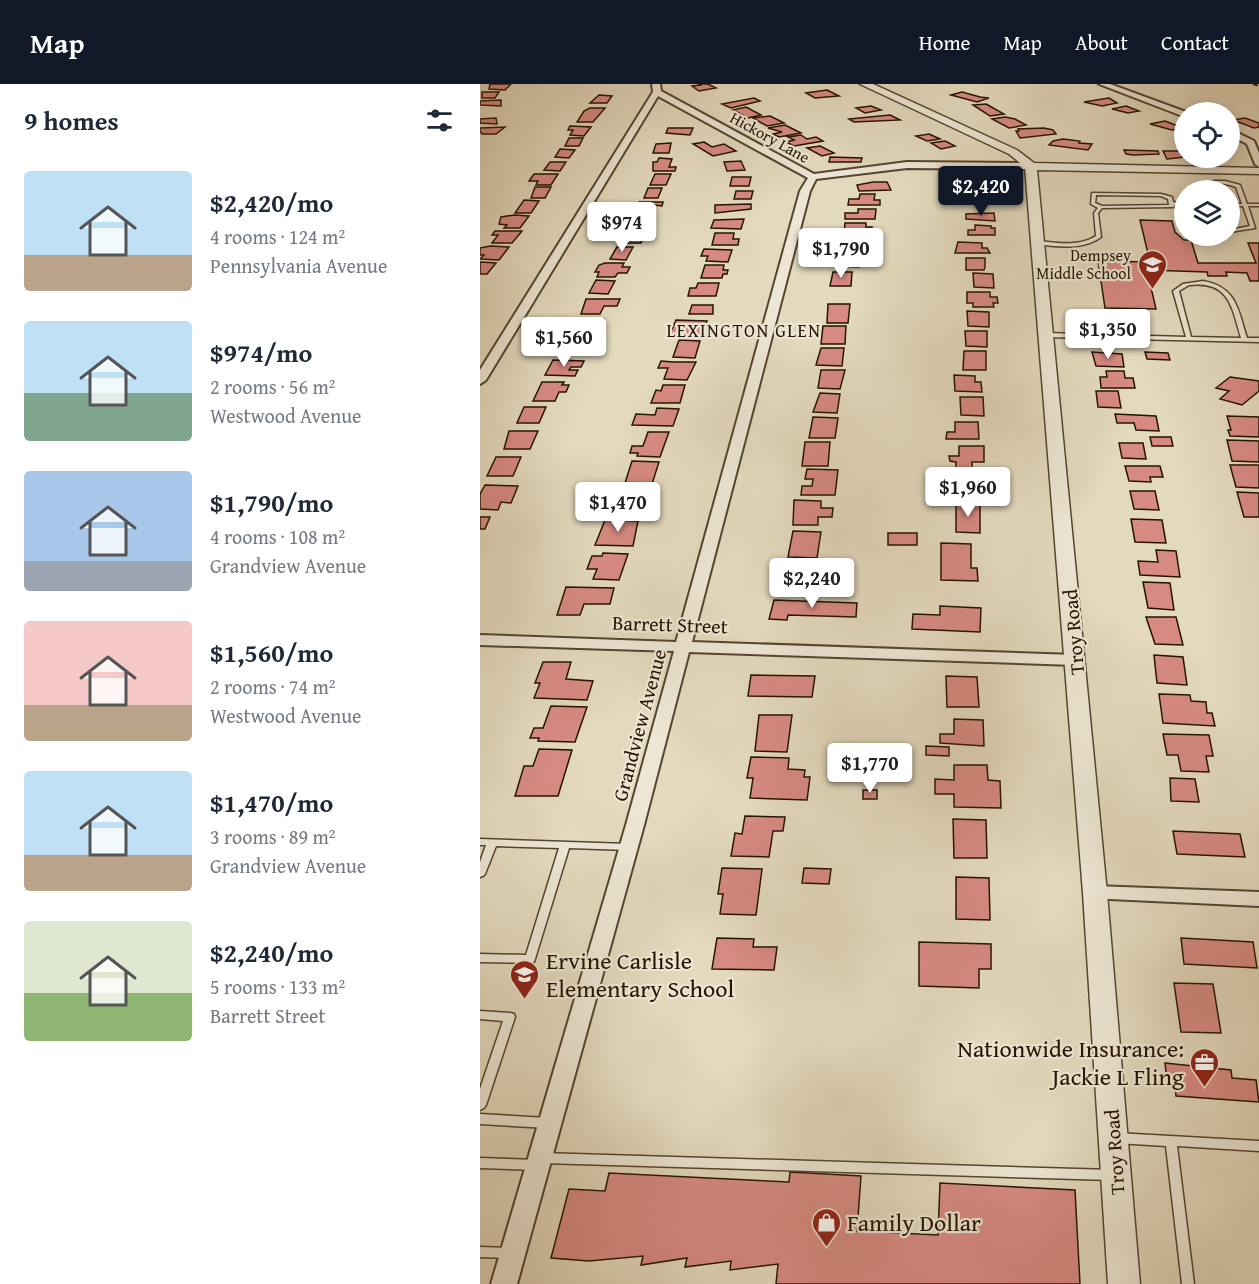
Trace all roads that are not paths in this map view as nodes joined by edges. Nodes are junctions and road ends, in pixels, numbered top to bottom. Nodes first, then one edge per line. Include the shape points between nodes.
1 (865, 84) edge
2 (1103, 84) edge
3 (657, 88) edge
4 (1174, 111) edge
5 (1240, 137) edge
6 (1256, 147) edge
7 (1259, 164) edge
8 (1031, 166) junction
9 (1259, 171) edge
10 (813, 177) junction
11 (1240, 191) edge
12 (1172, 203) joint
13 (1240, 205) edge
14 (1245, 205) junction
15 (1259, 205) edge
16 (1101, 207) junction
17 (1256, 227) edge
18 (1240, 229) edge
19 (1039, 243) junction
20 (1046, 334) junction
21 (1190, 338) junction
22 (1244, 339) junction
23 (1259, 340) edge
24 (480, 380) edge
25 (480, 640) edge
26 (682, 646) junction
27 (1075, 660) junction
28 (480, 842) edge
29 (492, 843) junction
30 (565, 845) junction
31 (629, 847) junction
32 (480, 874) edge
33 (1095, 893) junction
34 (1259, 899) edge
35 (480, 958) edge
36 (480, 1015) edge
37 (480, 1105) edge
38 (480, 1119) edge
39 (550, 1124) junction
40 (1113, 1137) junction
41 (1171, 1141) junction
42 (1259, 1146) edge
43 (539, 1162) junction
44 (480, 1163) edge
45 (1116, 1176) junction
46 (480, 1252) edge
47 (512, 1253) junction
48 (504, 1284) edge
49 (1124, 1284) edge
50 (1188, 1284) edge

1 - 8 street via 1013,152
2 - 4 street
3 - 10 street, Hickory Lane
3 - 24 street
5 - 6 street
6 - 7 street
8 - 9 street
8 - 10 street via 907,165
8 - 19 street, Troy Road
10 - 26 street, Grandview Avenue
11 - 14 lane
12 - 16 lane
12 - 16 lane via 1161,195 1094,194 1093,204
13 - 14 lane
14 - 15 lane
14 - 17 lane
16 - 19 lane via 1096,213 1099,237 1094,241
17 - 18 lane
19 - 20 street, Troy Road
20 - 21 lane
20 - 27 street, Troy Road
21 - 22 lane
21 - 22 lane via 1176,291 1192,282 1210,283 1228,292
22 - 23 lane
25 - 26 street, Barrett Street
26 - 27 street, Barrett Street
26 - 31 street, Grandview Avenue
27 - 33 street, Troy Road
28 - 29 lane
29 - 30 lane
29 - 32 lane
30 - 31 lane
30 - 35 lane via 530,959
31 - 39 street, Grandview Avenue
33 - 34 street
33 - 40 street, Troy Road
36 - 37 lane via 510,1017
38 - 39 lane
39 - 43 street, Grandview Avenue
40 - 41 lane
40 - 45 street, Troy Road
41 - 42 lane
41 - 50 lane
43 - 44 lane
43 - 45 lane
43 - 47 street, Grandview Avenue
45 - 49 street, Troy Road
46 - 47 lane
47 - 48 street, Grandview Avenue

